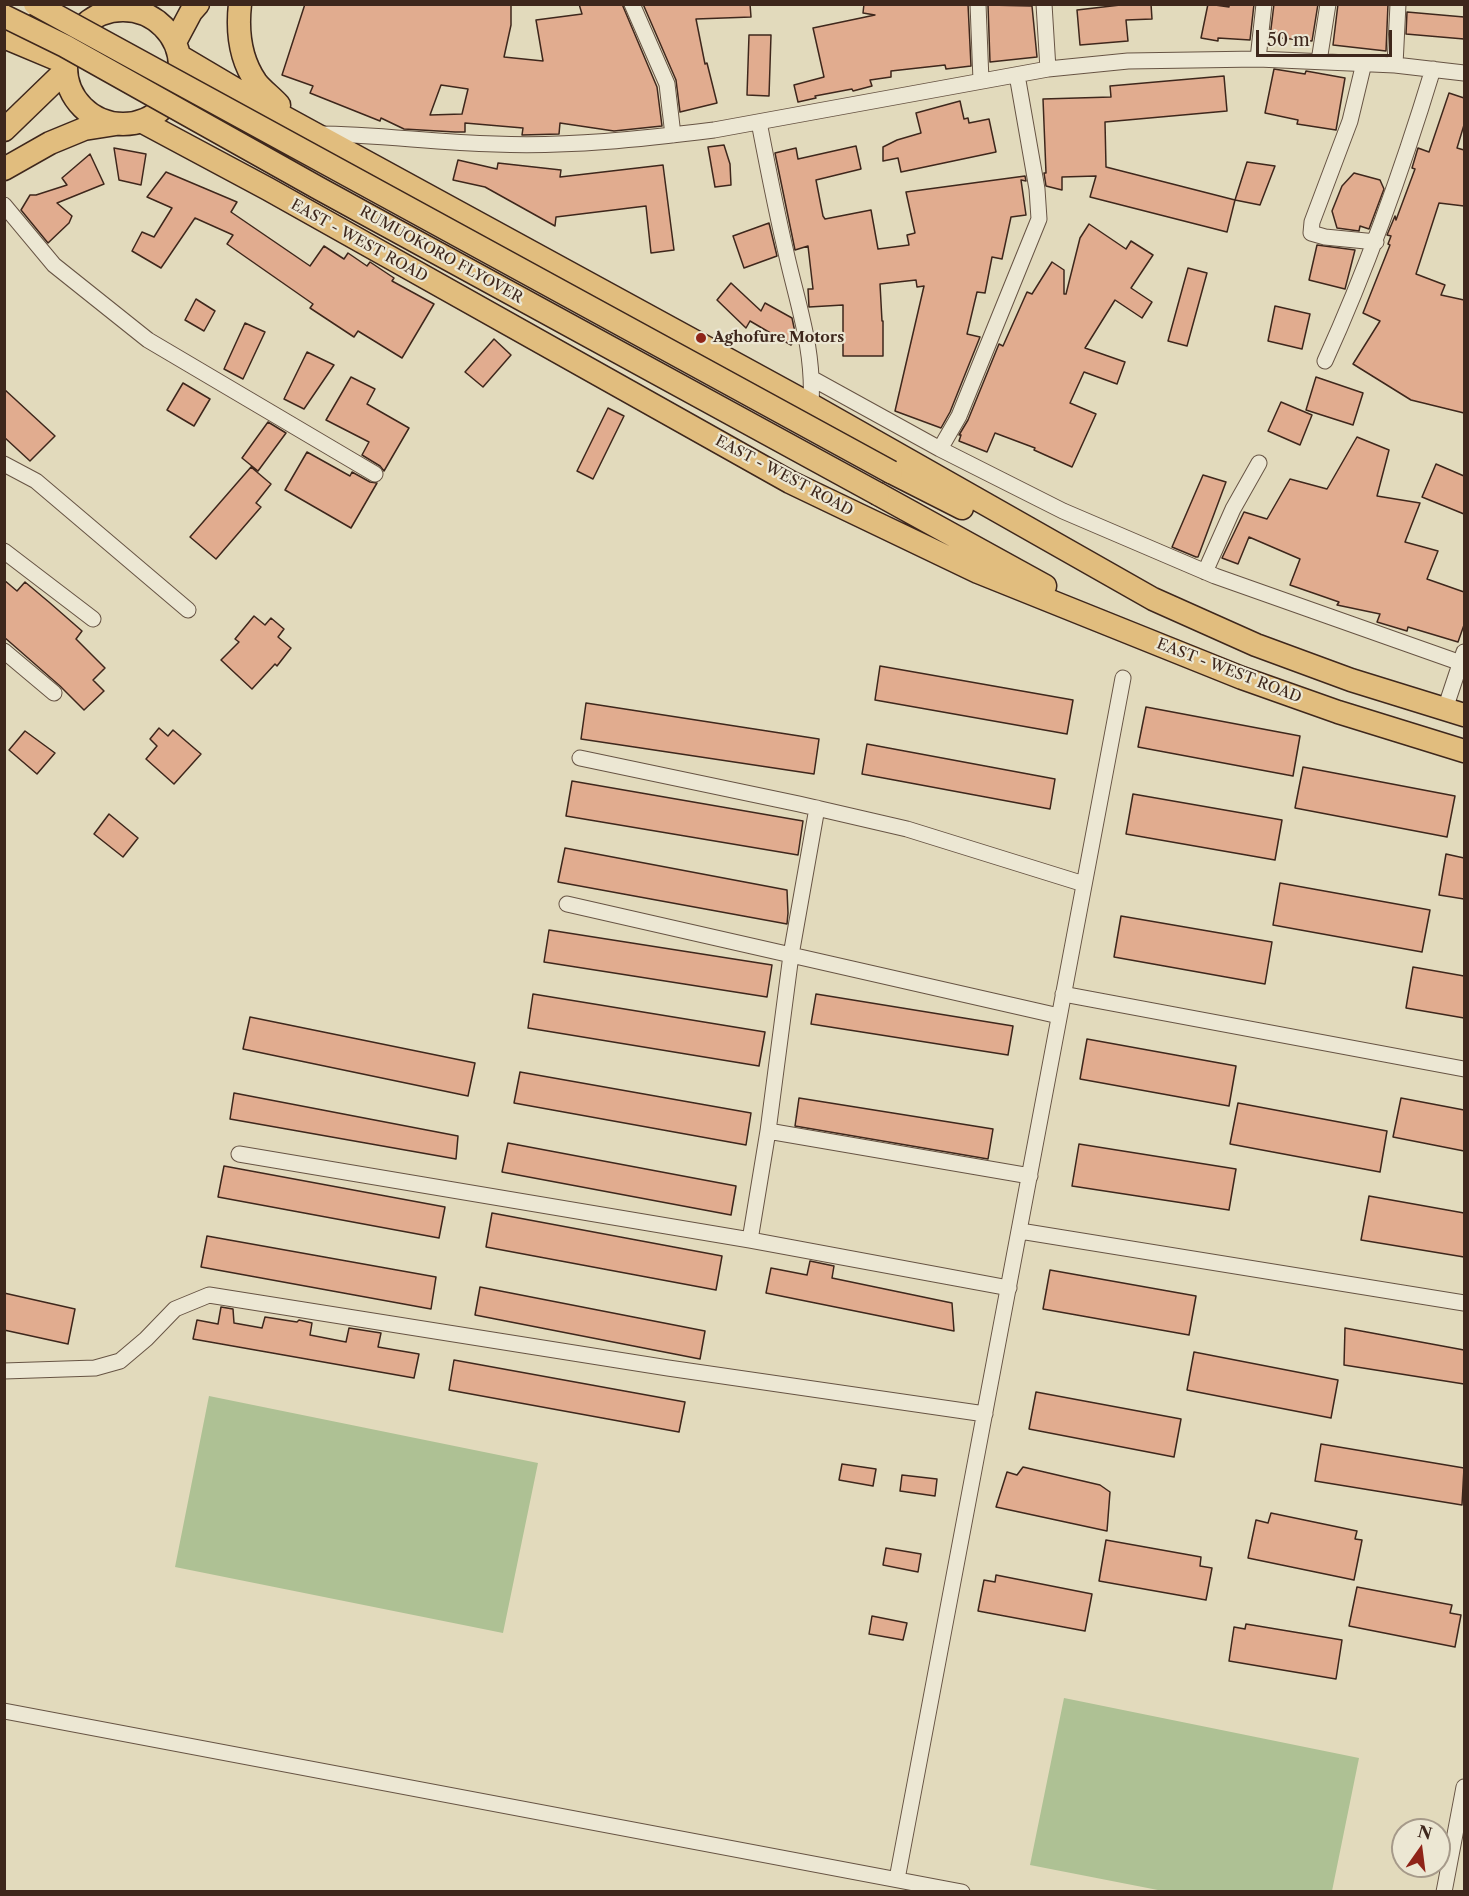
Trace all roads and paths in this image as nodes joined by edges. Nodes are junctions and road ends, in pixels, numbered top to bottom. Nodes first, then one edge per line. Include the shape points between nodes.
1 (35, 4) edge
2 (198, 4) edge
3 (240, 4) edge
4 (632, 4) edge
5 (978, 4) edge
6 (1044, 4) edge
7 (1264, 4) edge
8 (1328, 4) edge
9 (1398, 4) edge
10 (105, 8) edge
11 (151, 9) edge
12 (4, 16) edge
13 (4, 37) edge
14 (178, 49) junction
15 (1258, 59) junction
16 (1319, 61) junction
17 (1364, 63) junction
18 (1395, 65) junction
19 (66, 67) junction
20 (1048, 69) junction
21 (1433, 69) junction
22 (1464, 73) edge
23 (1017, 75) junction
24 (981, 81) junction
25 (130, 122) junction
26 (759, 122) junction
27 (304, 129) junction
28 (4, 130) edge
29 (673, 135) junction
30 (4, 169) edge
31 (4, 205) edge
32 (1376, 242) junction
33 (1325, 361) dead end
34 (813, 379) junction
35 (811, 405) junction
36 (940, 449) junction
37 (1259, 463) dead end
38 (4, 464) edge
39 (375, 474) dead end
40 (4, 551) edge
41 (1205, 572) junction
42 (1153, 599) junction
43 (188, 610) dead end
44 (93, 619) dead end
45 (1129, 632) junction
46 (4, 651) edge
47 (1463, 658) edge
48 (1123, 678) dead end
49 (54, 693) dead end
50 (1455, 712) edge
51 (1464, 751) edge
52 (580, 758) dead end
53 (817, 808) junction
54 (1084, 884) junction
55 (567, 904) dead end
56 (791, 956) junction
57 (1063, 994) junction
58 (1059, 1016) junction
59 (1464, 1069) edge
60 (768, 1131) junction
61 (239, 1154) dead end
62 (1030, 1176) junction
63 (1020, 1231) junction
64 (750, 1240) junction
65 (1009, 1288) junction
66 (1464, 1303) edge
67 (4, 1371) edge
68 (986, 1414) junction
69 (4, 1711) edge
70 (1464, 1787) edge
71 (890, 1883) edge
72 (962, 1892) edge
73 (1444, 1892) edge

1 - 42 main road, RUMUOKORO FLYOVER, bridge via 891,472
2 - 14 main road via 191,12
3 - 27 main road via 239,39 256,82
4 - 29 street via 667,84
5 - 24 street
6 - 20 street
7 - 15 street
8 - 16 street
9 - 18 street
10 - 11 main road
10 - 19 main road via 77,32 69,47
11 - 14 main road
12 - 45 main road, RUMUOKORO FLYOVER, bridge
13 - 19 main road
14 - 25 main road via 179,78 174,93 160,110
14 - 27 main road
15 - 16 street
15 - 20 street via 1128,61
16 - 17 street
17 - 18 street
17 - 32 street via 1350,121 1311,232
18 - 21 street
19 - 25 main road via 70,86 89,112 103,120
19 - 28 main road
20 - 23 street
21 - 22 street
21 - 32 street
23 - 24 street
23 - 36 street via 1039,219 960,416
24 - 26 street
25 - 30 main road via 84,129
25 - 45 main road, EAST - WEST ROAD via 278,195 790,482 978,572
26 - 29 street
26 - 34 street via 805,324
27 - 29 street via 317,134 498,144
27 - 35 main road
31 - 39 street via 54,265 148,340
32 - 33 street
34 - 35 street
34 - 36 street
35 - 42 main road
36 - 41 street via 1063,511
37 - 41 street
38 - 43 street via 36,481
40 - 44 street
41 - 47 street
42 - 50 main road via 1256,645
45 - 51 main road, EAST - WEST ROAD via 1242,678
46 - 49 street
47 - 50 street
48 - 54 street
52 - 53 street
53 - 54 street via 907,829
53 - 56 street
54 - 57 street
55 - 56 street
56 - 58 street
56 - 60 street
57 - 58 street
57 - 59 street
58 - 62 street
60 - 62 street
60 - 64 street
61 - 64 street
62 - 63 street
63 - 65 street
63 - 66 street
64 - 65 street
65 - 68 street
67 - 68 street via 95,1368 120,1361 175,1309 209,1295
68 - 71 street
69 - 71 street
70 - 73 street
71 - 72 street

